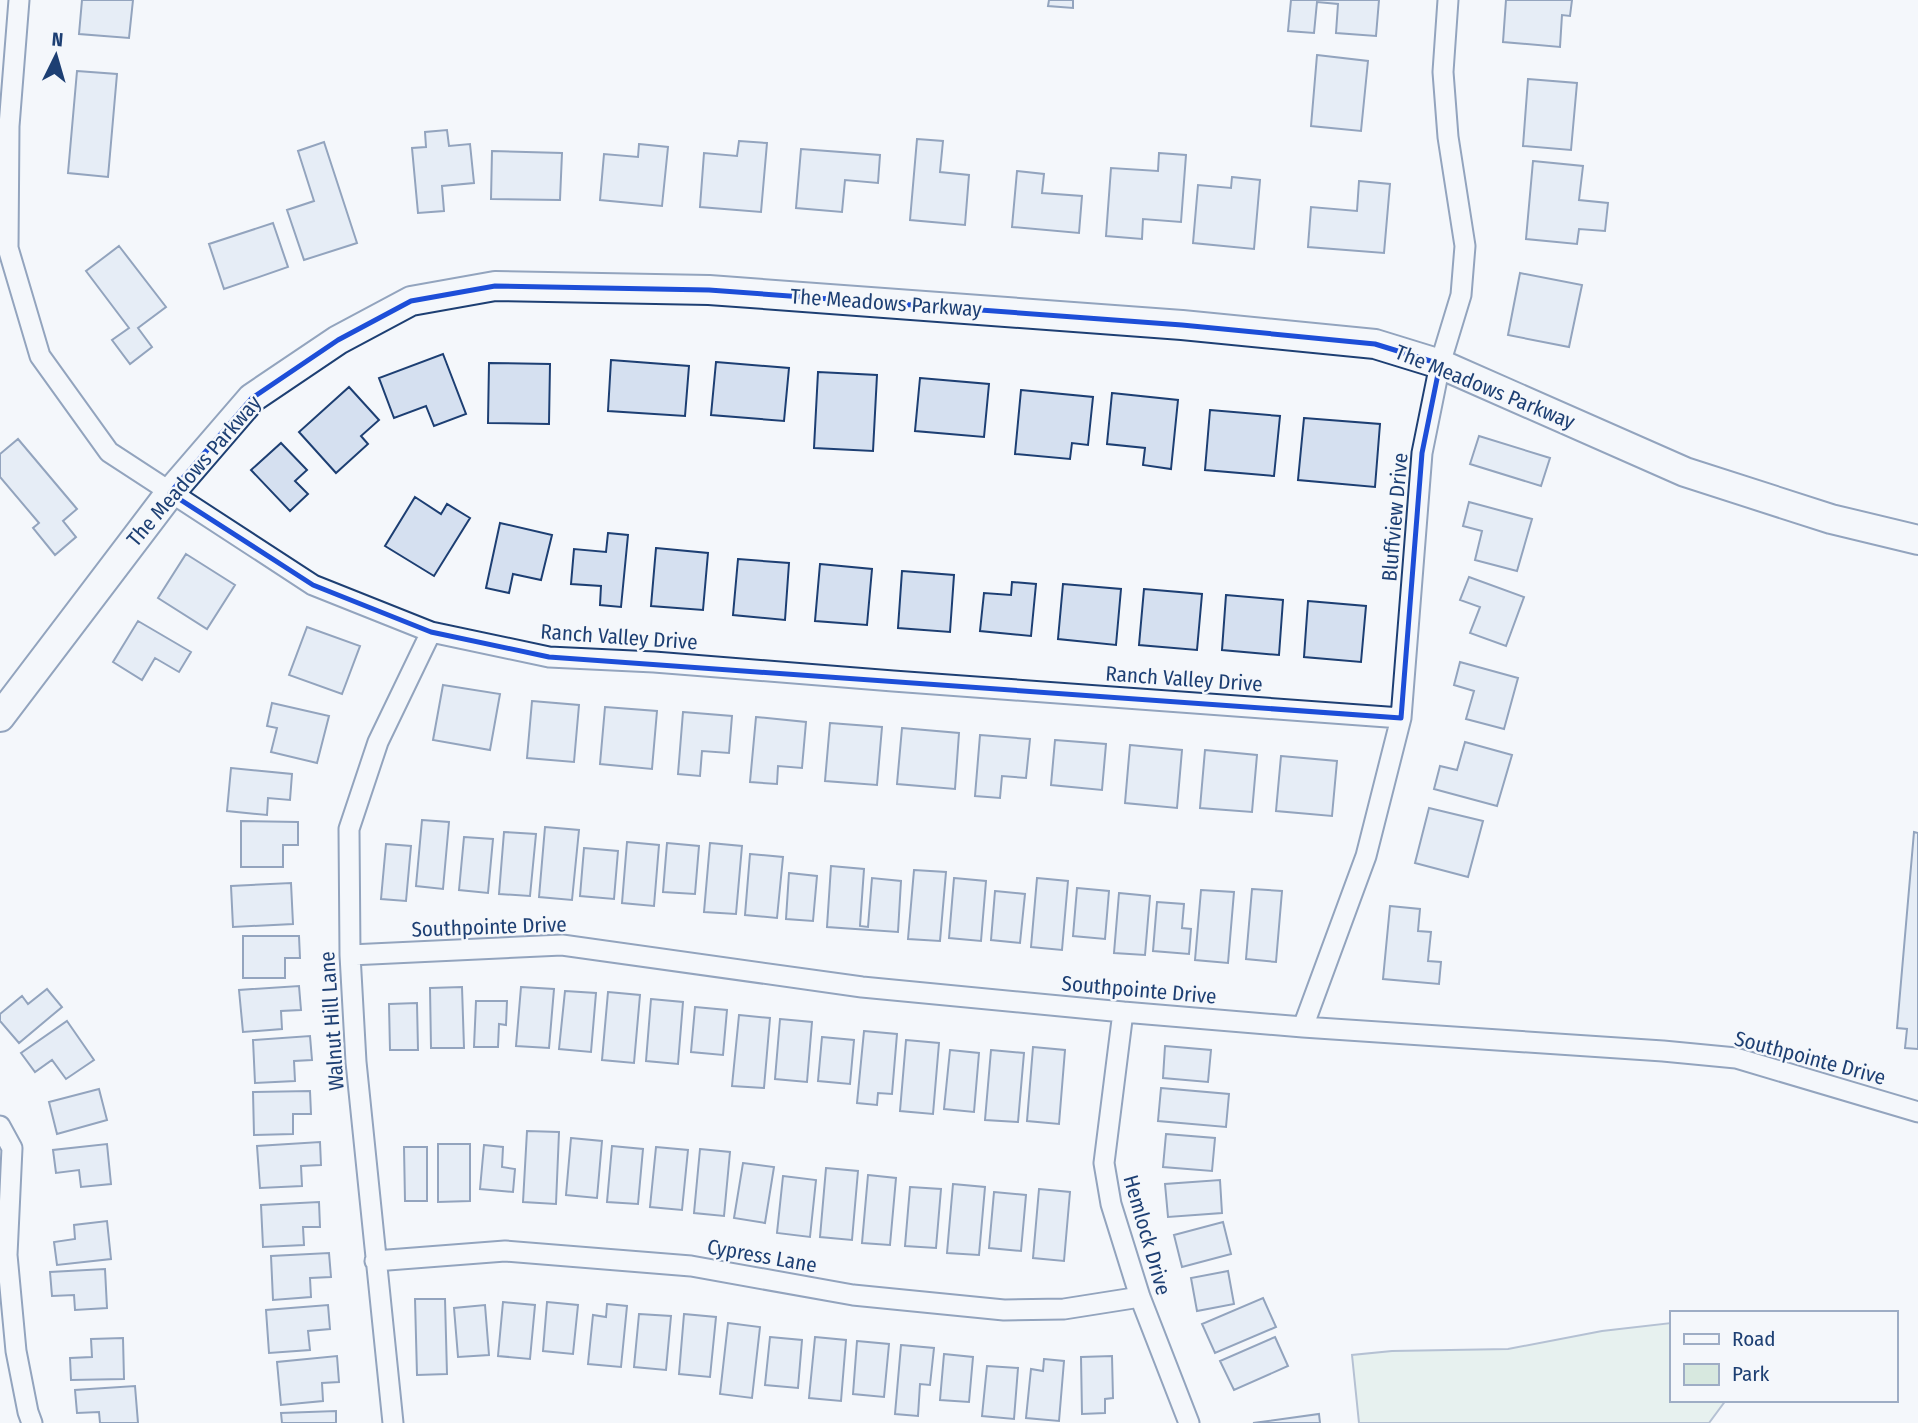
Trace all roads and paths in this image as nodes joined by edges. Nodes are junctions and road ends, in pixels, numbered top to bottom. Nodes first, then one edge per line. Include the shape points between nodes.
1 (19, 0) edge
2 (1448, 0) edge
3 (1440, 364) junction
4 (170, 493) junction
5 (1918, 540) edge
6 (431, 632) junction
7 (0, 717) edge
8 (1401, 718) junction
9 (350, 956) junction
10 (1123, 1012) junction
11 (1303, 1027) junction
12 (1918, 1112) edge
13 (0, 1126) edge
14 (375, 1261) junction
15 (1140, 1297) junction
16 (32, 1423) edge
17 (393, 1423) edge
18 (1189, 1423) edge

1 - 4 street, Ranch Valley Drive via 9,126 8,248 40,356 109,452
2 - 3 street, Bluffview Drive via 1443,72 1465,246 1461,295
3 - 4 street, The Meadows Parkway via 1375,344 1182,325 709,290 495,286 411,301 338,340 252,398
3 - 5 street, The Meadows Parkway via 1685,472 1831,519
3 - 8 street, Bluffview Drive via 1422,453
4 - 6 street, Ranch Valley Drive via 313,585
4 - 7 street, The Meadows Parkway
6 - 8 street, Ranch Valley Drive via 549,657
6 - 9 street, Walnut Hill Lane via 378,742 349,828
8 - 11 street, Bluffview Drive via 1366,856
9 - 10 street, Southpointe Drive via 562,945 862,987
9 - 14 street, Walnut Hill Lane
10 - 11 street, Southpointe Drive
10 - 15 street, Hemlock Drive via 1104,1163 1111,1204
11 - 12 street, Southpointe Drive via 1736,1058
13 - 16 street via 12,1148 7,1255 16,1351
14 - 15 street, Cypress Lane via 505,1251 691,1266 853,1295 1003,1310 1064,1309
14 - 17 street, Walnut Hill Lane
15 - 18 street, Hemlock Drive

